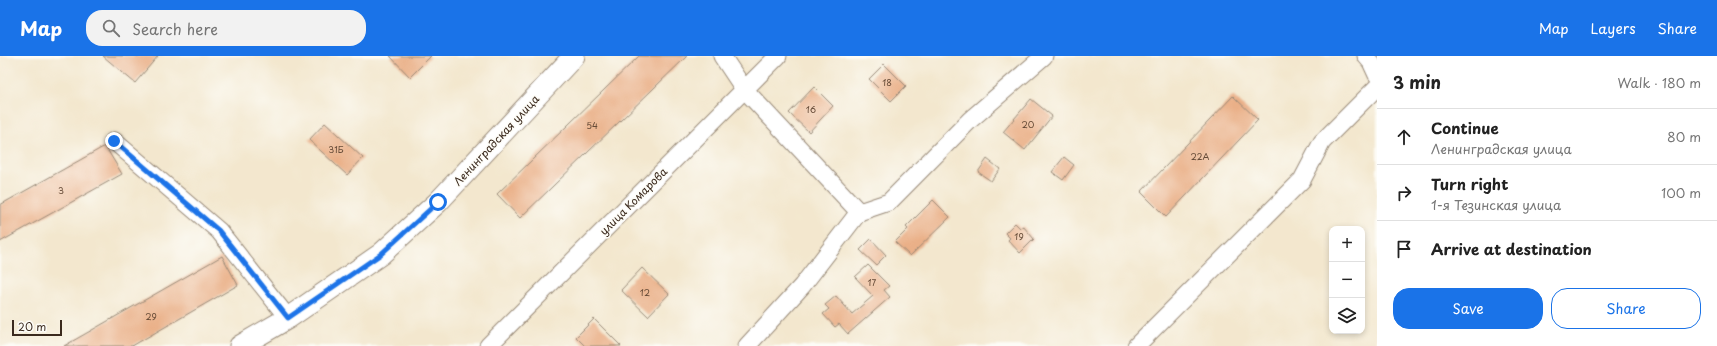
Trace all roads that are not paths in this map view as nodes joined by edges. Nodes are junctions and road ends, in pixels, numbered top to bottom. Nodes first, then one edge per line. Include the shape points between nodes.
1 (574, 56) edge
2 (722, 56) edge
3 (778, 56) edge
4 (1044, 56) edge
5 (1366, 56) edge
6 (1377, 75) edge
7 (1377, 87) edge
8 (744, 89) junction
9 (114, 141) dead end
10 (859, 212) junction
11 (288, 318) junction
12 (240, 346) edge
13 (488, 346) edge
14 (747, 346) edge
15 (1136, 346) edge

1 - 11 main road, Ленинградская улица via 438,202 381,254
2 - 8 street
3 - 8 street, улица Комарова
4 - 10 street via 970,120 889,202
5 - 6 street
7 - 15 street via 1322,142 1302,180
8 - 10 street
8 - 13 street, улица Комарова
9 - 11 street via 219,231
10 - 14 street via 802,286
11 - 12 main road, Ленинградская улица

